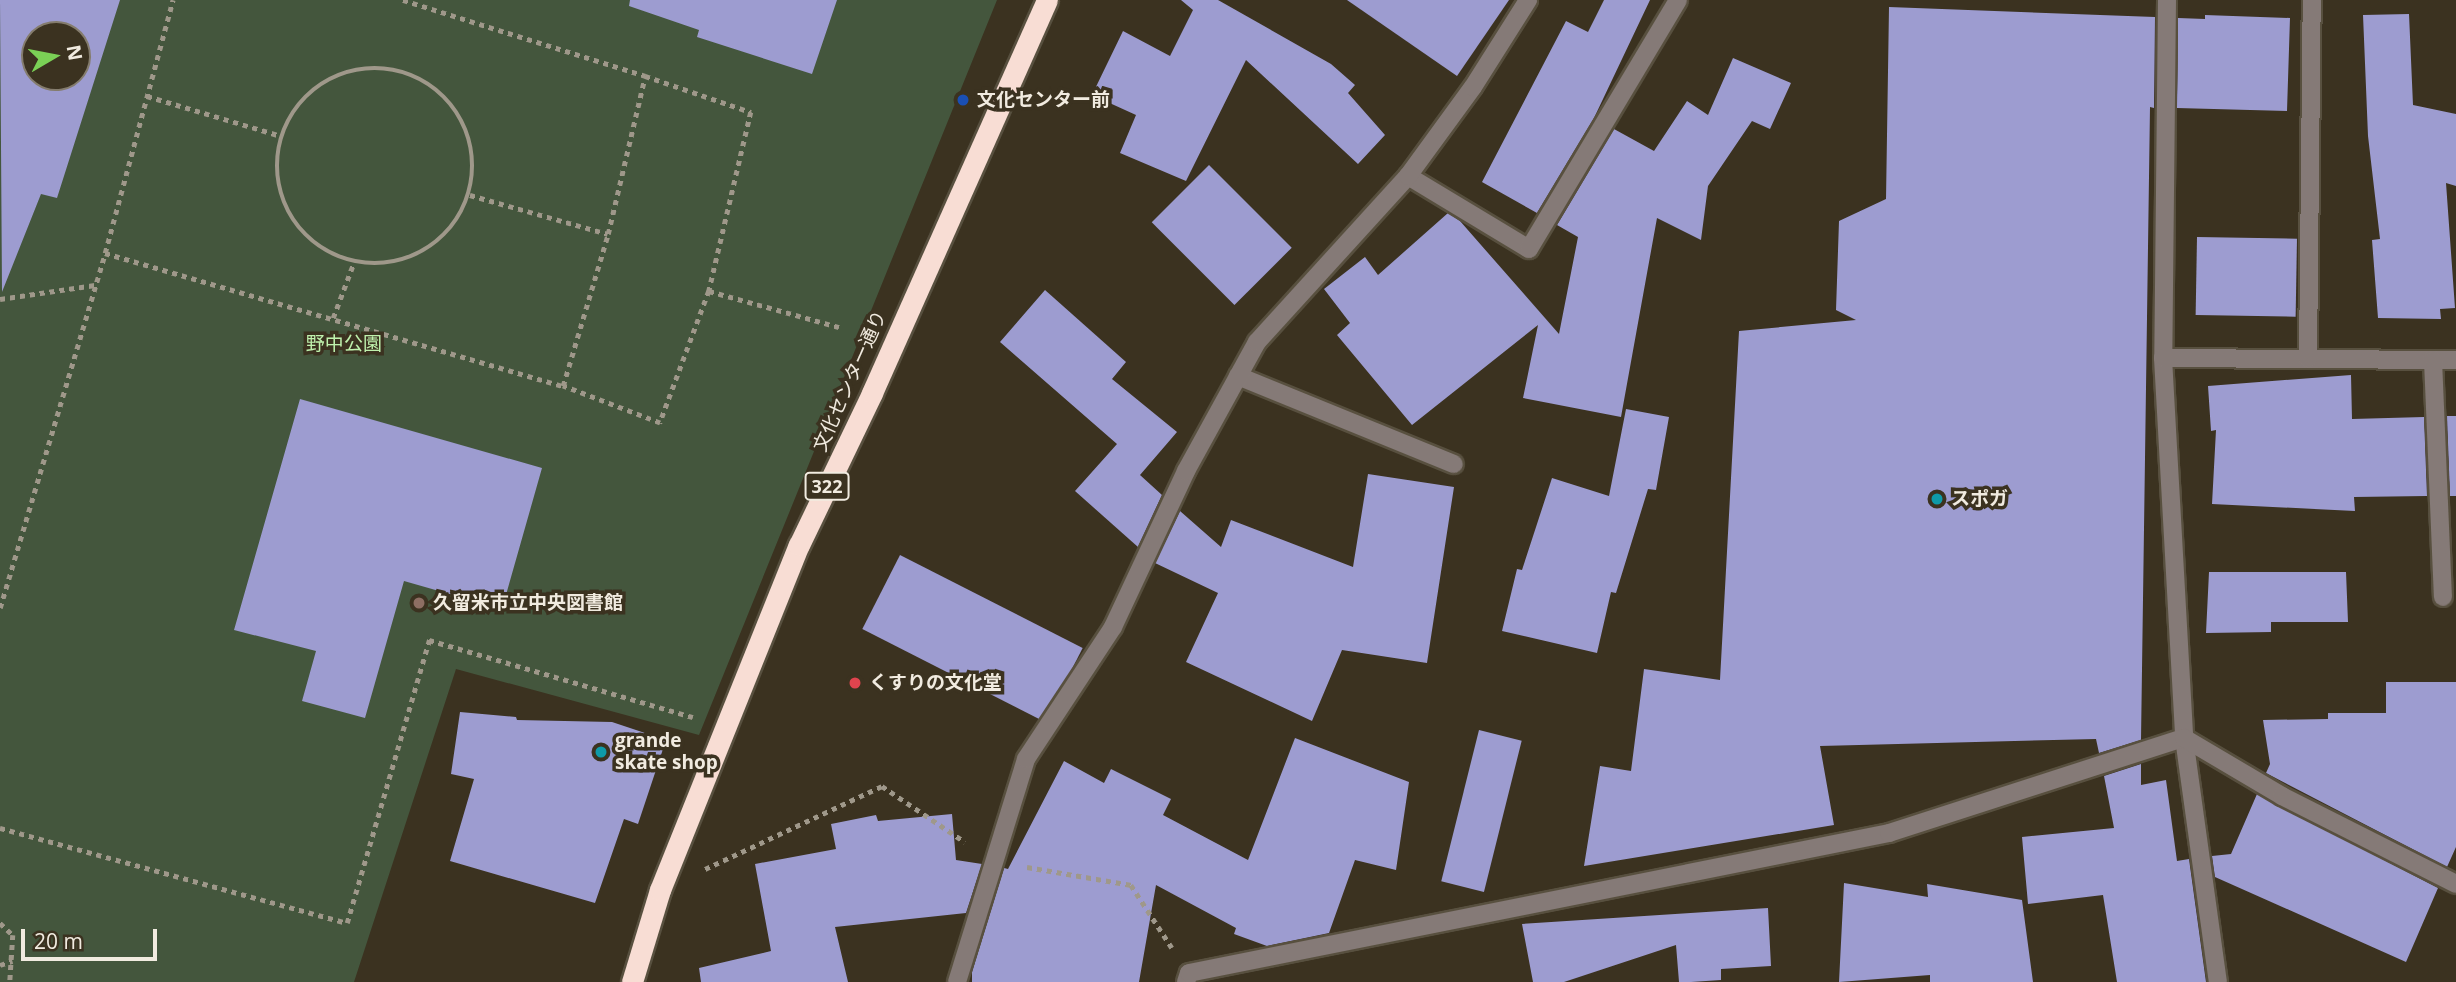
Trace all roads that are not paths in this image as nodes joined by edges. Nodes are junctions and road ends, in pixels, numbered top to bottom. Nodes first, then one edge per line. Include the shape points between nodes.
1 (1047, 0) edge
2 (1528, 0) edge
3 (1678, 0) edge
4 (2167, 0) edge
5 (2312, 0) edge
6 (1408, 176) junction
7 (2163, 358) junction
8 (2308, 359) junction
9 (2433, 360) junction
10 (2456, 360) edge
11 (1238, 376) junction
12 (1454, 464) dead end
13 (2443, 597) dead end
14 (2184, 738) junction
15 (2456, 884) edge
16 (1187, 978) edge
17 (632, 982) edge
18 (957, 982) edge
19 (2218, 982) edge

1 - 17 highway, 文化センター通り / 322 via 799,545 660,890
2 - 6 street via 1473,87
3 - 6 street via 1529,249
4 - 7 street
5 - 8 street
6 - 11 street via 1257,342
7 - 8 street
7 - 14 street
8 - 9 street
9 - 10 street
9 - 13 street
11 - 12 street
11 - 18 street via 1186,471 1113,628 1027,759
14 - 15 street via 2282,796
14 - 16 street via 1889,833
14 - 19 street

